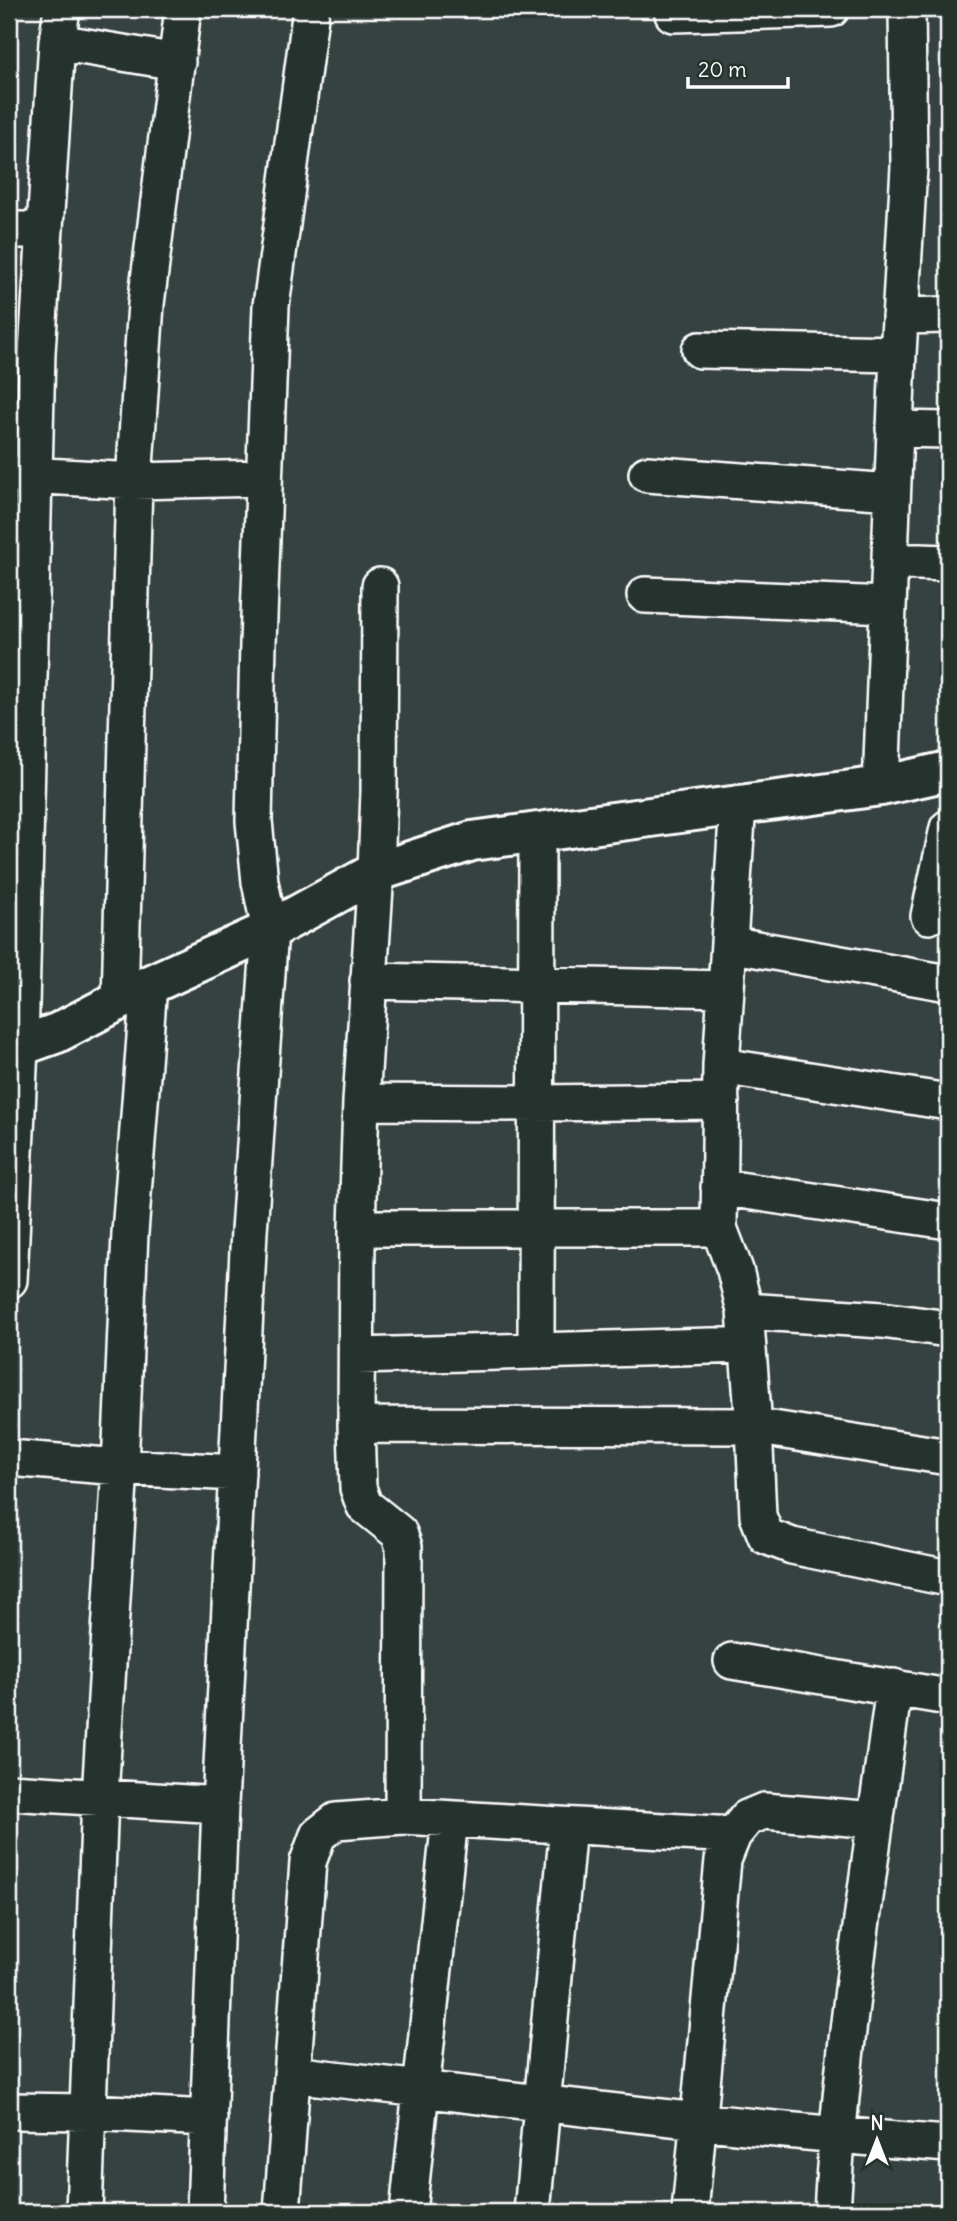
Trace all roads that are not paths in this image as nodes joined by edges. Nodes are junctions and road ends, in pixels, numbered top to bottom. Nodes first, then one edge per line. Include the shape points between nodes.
1 (183, 9) edge
2 (311, 9) edge
3 (831, 9) edge
4 (907, 9) edge
5 (709, 11) edge
6 (673, 14) dead end
7 (59, 25) edge
8 (177, 62) junction
9 (9, 230) edge
10 (46, 230) junction
11 (948, 315) edge
12 (900, 316) junction
13 (700, 350) dead end
14 (23, 352) edge
15 (898, 354) junction
16 (894, 429) junction
17 (948, 430) edge
18 (22, 474) edge
19 (647, 474) dead end
20 (264, 478) junction
21 (134, 481) junction
22 (892, 492) junction
23 (890, 561) junction
24 (948, 563) edge
25 (380, 586) dead end
26 (20, 589) edge
27 (645, 595) dead end
28 (888, 605) junction
29 (948, 771) edge
30 (881, 786) junction
31 (738, 804) junction
32 (948, 828) edge
33 (537, 831) junction
34 (376, 873) junction
35 (943, 874) edge
36 (929, 916) dead end
37 (270, 930) junction
38 (729, 944) junction
39 (368, 981) junction
40 (948, 983) edge
41 (537, 985) junction
42 (726, 989) junction
43 (134, 993) junction
44 (14, 1049) edge
45 (721, 1066) junction
46 (721, 1101) junction
47 (361, 1102) junction
48 (948, 1102) edge
49 (537, 1103) junction
50 (719, 1187) junction
51 (948, 1221) edge
52 (536, 1227) junction
53 (357, 1228) junction
54 (719, 1228) junction
55 (9, 1280) edge
56 (745, 1311) junction
57 (948, 1329) edge
58 (747, 1345) junction
59 (536, 1351) junction
60 (357, 1356) junction
61 (356, 1425) junction
62 (754, 1426) junction
63 (948, 1457) edge
64 (9, 1458) edge
65 (120, 1467) junction
66 (237, 1473) junction
67 (948, 1578) edge
68 (732, 1661) dead end
69 (894, 1687) junction
70 (948, 1697) edge
71 (9, 1792) edge
72 (100, 1797) junction
73 (220, 1805) junction
74 (403, 1816) junction
75 (450, 1819) junction
76 (876, 1820) junction
77 (568, 1826) junction
78 (733, 1835) junction
79 (292, 2074) junction
80 (423, 2089) junction
81 (542, 2103) junction
82 (9, 2111) edge
83 (88, 2112) junction
84 (209, 2118) junction
85 (699, 2121) junction
86 (836, 2136) junction
87 (948, 2144) edge
88 (84, 2212) edge
89 (205, 2212) edge
90 (282, 2212) edge
91 (408, 2212) edge
92 (532, 2212) edge
93 (690, 2212) edge
94 (832, 2212) edge

1 - 8 street
2 - 20 street via 271,306
3 - 5 street
4 - 12 street via 909,167
5 - 6 street
7 - 8 street
7 - 10 street
8 - 21 street via 146,304
9 - 10 street
10 - 14 street
11 - 12 street
12 - 15 street
13 - 15 street
14 - 18 street
15 - 16 street
16 - 17 street
16 - 22 street
18 - 21 street
18 - 26 street
19 - 22 street
20 - 21 street
20 - 37 street via 254,821
21 - 43 street
22 - 23 street
23 - 24 street
23 - 28 street
25 - 34 street
26 - 44 street
27 - 28 street
28 - 30 street
29 - 30 main road
30 - 31 main road
31 - 33 main road
31 - 38 street
32 - 35 street
33 - 34 main road via 472,841
33 - 41 street
34 - 37 main road
34 - 39 street
35 - 36 street
37 - 43 main road
37 - 66 street
38 - 40 street
38 - 42 street
39 - 41 street
39 - 47 street
41 - 42 street
41 - 49 street
42 - 45 street
43 - 44 main road via 57,1033
43 - 65 street
44 - 55 street
45 - 46 street
45 - 48 street
46 - 49 street
46 - 50 street
47 - 49 street
47 - 53 street
49 - 52 street
50 - 51 street
50 - 54 street
52 - 53 street
52 - 54 street
52 - 59 street
53 - 60 street
54 - 56 street
56 - 57 street
56 - 58 street
58 - 59 street
58 - 62 street
59 - 60 street
60 - 61 street
61 - 62 street
61 - 74 street via 358,1488 364,1505 399,1533 404,1547
62 - 63 street
62 - 67 street via 758,1516 766,1536 792,1546
64 - 65 street
65 - 66 street
65 - 72 street
66 - 73 street
68 - 69 street
69 - 70 street
69 - 76 street
71 - 72 street
72 - 73 street
72 - 83 street
73 - 84 street
74 - 75 street
74 - 79 street via 336,1821 318,1835 308,1862
75 - 77 street
75 - 80 street
76 - 78 street via 764,1811 747,1818
76 - 86 street
77 - 78 street
77 - 81 street
78 - 85 street via 723,1860
79 - 80 street
79 - 90 street
80 - 81 street
80 - 91 street
81 - 85 street
81 - 92 street
82 - 83 street
83 - 84 street
83 - 88 street
84 - 89 street
85 - 86 street
85 - 93 street
86 - 87 street
86 - 94 street

